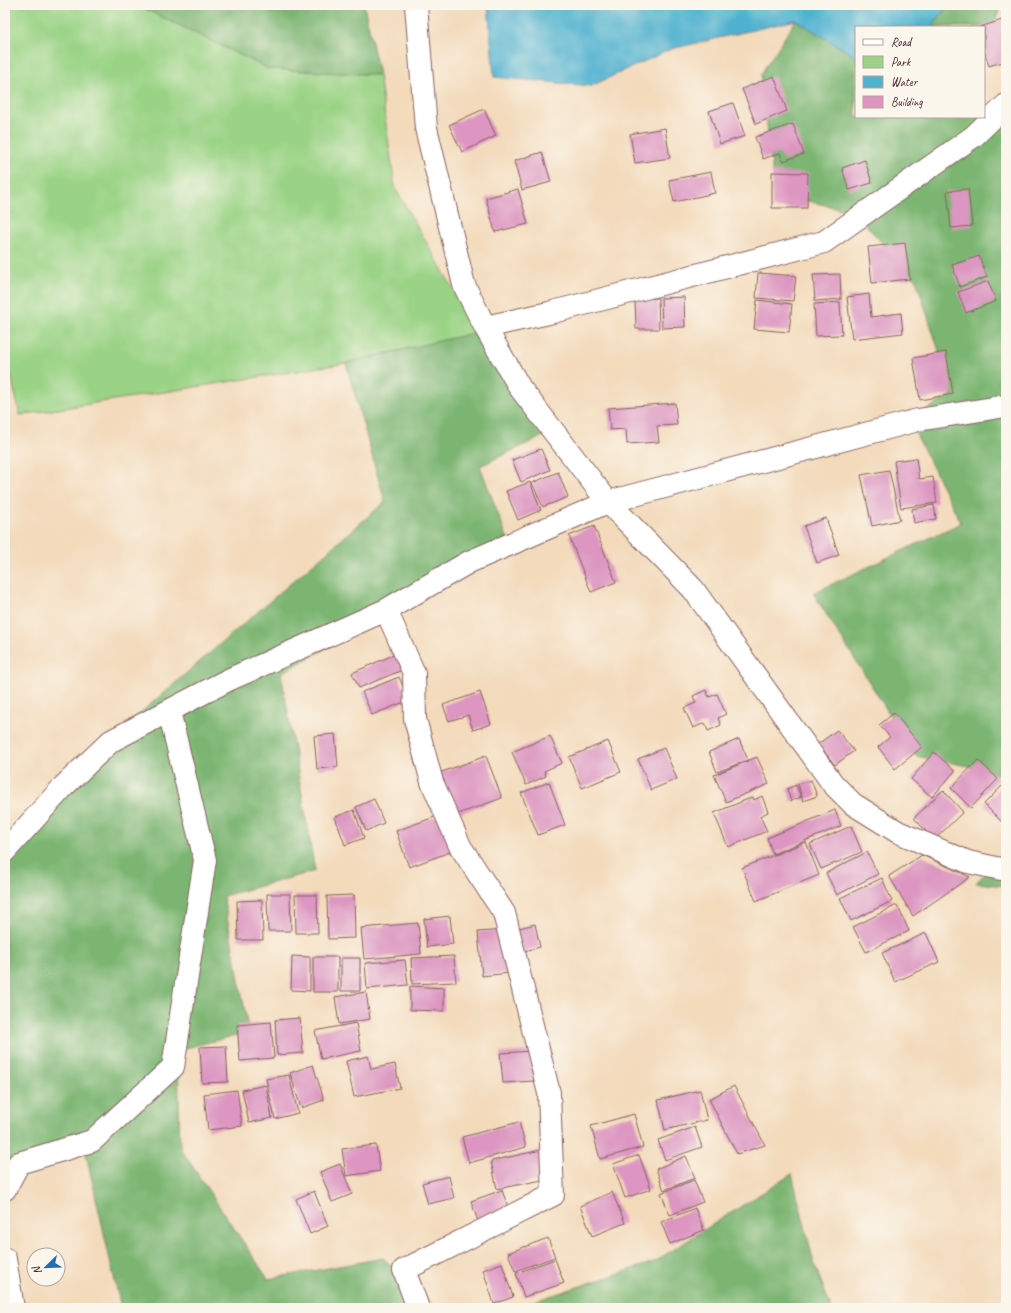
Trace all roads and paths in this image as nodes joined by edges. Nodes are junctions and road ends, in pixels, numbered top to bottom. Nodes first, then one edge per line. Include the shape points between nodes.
1 (416, 5) edge
2 (1006, 105) edge
3 (485, 327) junction
4 (1006, 406) edge
5 (608, 502) junction
6 (386, 610) junction
7 (169, 710) junction
8 (5, 851) edge
9 (1006, 870) edge
10 (5, 1189) edge
11 (5, 1258) edge
12 (13, 1308) edge
13 (418, 1308) edge

1 - 3 street via 426,128 464,285
2 - 3 street via 974,136 824,242
3 - 5 street via 520,388
4 - 5 street via 918,420
5 - 6 street via 469,562
5 - 9 street via 693,588 833,784 853,804 898,832 968,862
6 - 7 street via 228,680
6 - 13 street via 414,673 415,718 432,782 460,846 504,913 549,1094 553,1195 404,1270
7 - 8 street via 110,741 64,786
7 - 10 street via 205,860 173,1067 92,1141 19,1164
11 - 12 street

